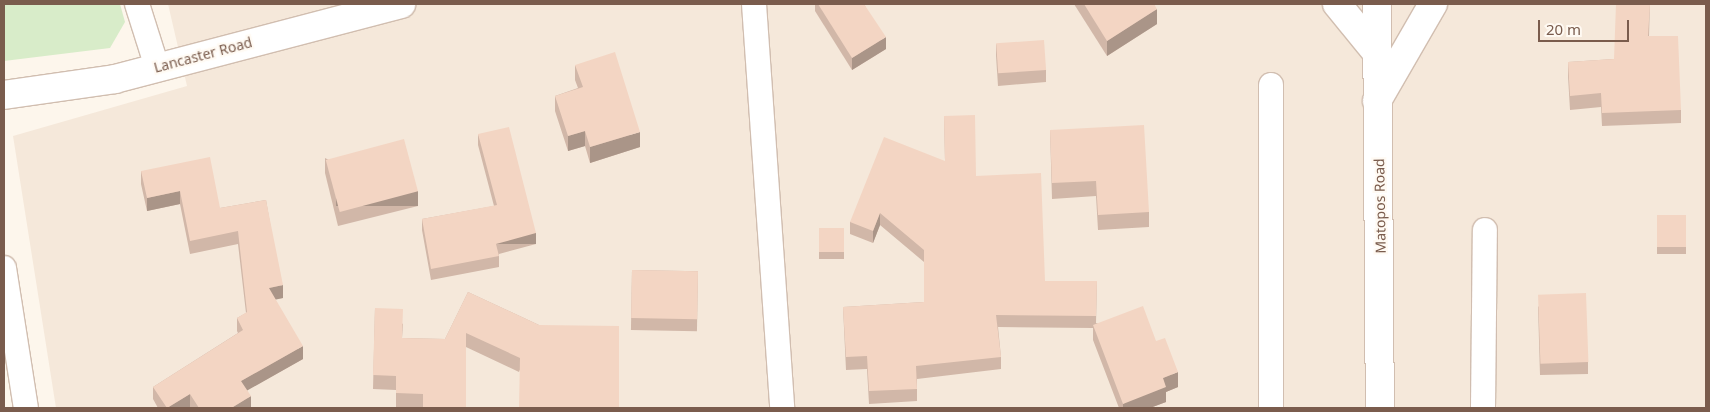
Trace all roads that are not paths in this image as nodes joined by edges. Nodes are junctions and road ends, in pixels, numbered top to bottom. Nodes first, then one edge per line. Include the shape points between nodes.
1 (137, 4) edge
2 (401, 4) edge
3 (754, 4) edge
4 (1337, 4) edge
5 (1377, 4) edge
6 (1433, 4) edge
7 (1376, 53) junction
8 (157, 66) junction
9 (1271, 85) dead end
10 (4, 96) edge
11 (1376, 101) junction
12 (1485, 230) dead end
13 (4, 268) edge
14 (26, 408) edge
15 (782, 408) edge
16 (1271, 408) edge
17 (1380, 408) edge
18 (1482, 408) edge

1 - 8 street
2 - 8 main road, Lancaster Road
3 - 15 street
4 - 7 main road
5 - 7 main road, Matopos Road
6 - 11 main road
7 - 11 main road, Matopos Road
8 - 10 main road, Lancaster Road via 70,88
9 - 16 street
11 - 17 main road, Matopos Road
12 - 18 street
13 - 14 street

